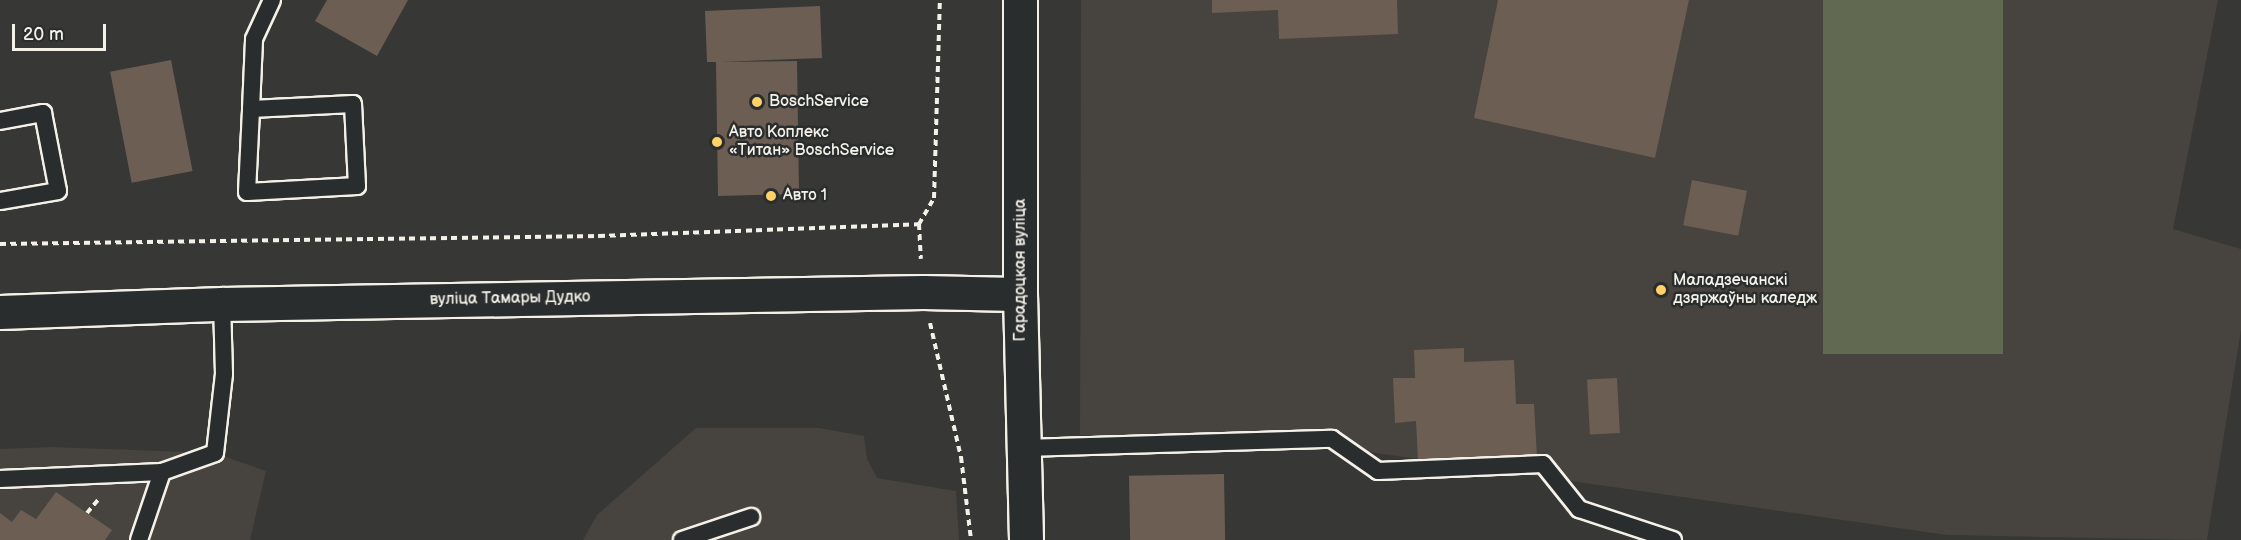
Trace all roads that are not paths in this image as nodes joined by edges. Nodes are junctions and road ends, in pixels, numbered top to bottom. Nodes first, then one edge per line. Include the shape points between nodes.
1 (272, 0) edge
2 (1020, 0) edge
3 (251, 109) junction
4 (0, 121) edge
5 (0, 201) edge
6 (1020, 294) junction
7 (222, 304) junction
8 (0, 312) edge
9 (1024, 448) junction
10 (162, 472) junction
11 (0, 478) edge
12 (751, 517) dead end
13 (139, 540) edge
14 (682, 540) edge
15 (1026, 540) edge
16 (1673, 540) edge

1 - 3 lane via 254,39
2 - 6 street, Гарадоцкая вуліца
3 - 3 lane via 247,192 357,186 353,104
4 - 5 lane via 43,113 58,190
6 - 7 street, вуліца Тамары Дудко via 911,292
6 - 9 street, Гарадоцкая вуліца
7 - 8 street, вуліца Тамары Дудко
7 - 10 lane via 224,374 215,453
9 - 15 street, Гарадоцкая вуліца
9 - 16 lane via 1332,439 1378,471 1543,464 1579,509
10 - 11 lane
10 - 13 lane
12 - 14 lane

